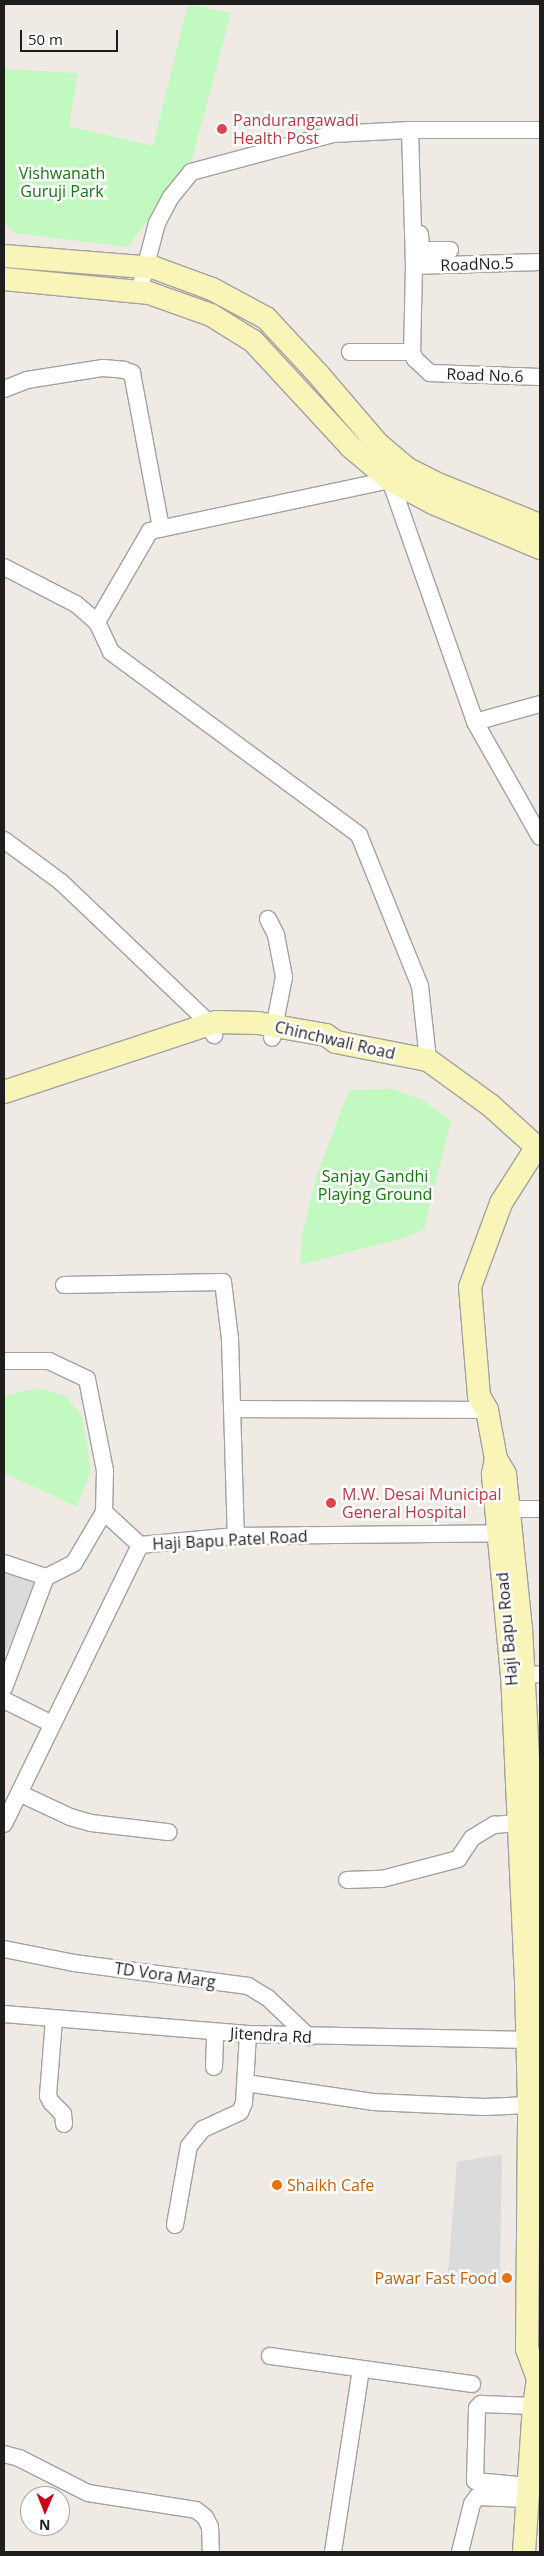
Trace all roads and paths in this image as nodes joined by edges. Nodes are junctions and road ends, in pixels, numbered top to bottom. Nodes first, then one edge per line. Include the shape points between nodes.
1 (410, 130) junction
2 (540, 130) edge
3 (419, 208) dead end
4 (441, 255) junction
5 (4, 256) edge
6 (540, 262) edge
7 (414, 266) junction
8 (150, 268) junction
9 (4, 279) edge
10 (144, 292) junction
11 (350, 352) dead end
12 (412, 352) junction
13 (540, 377) edge
14 (4, 389) edge
15 (390, 480) junction
16 (436, 494) junction
17 (540, 525) edge
18 (161, 528) junction
19 (540, 548) edge
20 (4, 567) edge
21 (97, 622) junction
22 (540, 704) edge
23 (475, 722) junction
24 (540, 837) edge
25 (4, 840) edge
26 (268, 920) dead end
27 (212, 1030) junction
28 (273, 1032) junction
29 (428, 1060) junction
30 (72, 1078) junction
31 (11, 1091) edge
32 (4, 1108) edge
33 (538, 1149) edge
34 (64, 1285) dead end
35 (4, 1361) edge
36 (232, 1409) junction
37 (487, 1410) junction
38 (500, 1485) junction
39 (508, 1509) junction
40 (540, 1509) edge
41 (104, 1512) junction
42 (504, 1534) junction
43 (236, 1536) junction
44 (140, 1545) junction
45 (4, 1563) edge
46 (46, 1577) junction
47 (525, 1675) edge
48 (4, 1688) edge
49 (4, 1700) edge
50 (52, 1724) junction
51 (19, 1793) junction
52 (531, 1822) edge
53 (4, 1824) edge
54 (168, 1832) dead end
55 (347, 1880) dead end
56 (4, 1949) edge
57 (4, 2014) edge
58 (54, 2019) junction
59 (216, 2032) junction
60 (248, 2034) junction
61 (309, 2037) junction
62 (536, 2044) edge
63 (214, 2067) dead end
64 (246, 2083) junction
65 (533, 2099) edge
66 (64, 2124) dead end
67 (535, 2167) edge
68 (175, 2225) dead end
69 (535, 2232) edge
70 (535, 2256) edge
71 (534, 2301) edge
72 (270, 2356) dead end
73 (361, 2369) junction
74 (539, 2374) edge
75 (472, 2384) dead end
76 (534, 2406) junction
77 (4, 2454) edge
78 (528, 2492) junction
79 (211, 2552) edge
80 (333, 2552) edge
81 (460, 2552) edge
82 (524, 2552) edge

1 - 2 street
1 - 7 street
1 - 8 street via 333,134 191,172 163,210
3 - 4 street via 420,249
4 - 6 street, RoadNo.5
4 - 7 street, RoadNo.5
5 - 8 street
7 - 12 street
8 - 10 street
8 - 16 street via 212,289 266,318 378,444
9 - 10 street
10 - 15 street via 211,314 253,341 351,447
11 - 12 street
12 - 13 street, Road No.6 via 430,373
14 - 18 street via 27,380 103,368 132,373
15 - 16 street
15 - 18 street
15 - 23 street
16 - 17 street
16 - 19 street
18 - 21 street via 150,531
20 - 21 street via 76,604
21 - 29 street via 111,652 359,835 420,986
22 - 23 street
23 - 24 street
25 - 27 street via 61,882
26 - 28 street via 276,936 284,977
27 - 28 street, Chinchwali Road via 216,1022 258,1023
27 - 30 street, Chinchwali Road
28 - 29 street, Chinchwali Road via 326,1035 336,1042
29 - 33 street, Chinchwali Road via 490,1105
30 - 31 street, Chinchwali Road
30 - 32 street
33 - 37 street, Haji Bapu Road via 501,1203 470,1287 479,1396
34 - 36 street via 224,1282
35 - 41 street via 49,1361 87,1379 105,1471
36 - 37 street
36 - 43 street
37 - 38 street, Haji Bapu Road via 496,1459 492,1474
38 - 39 street, Haji Bapu Road
38 - 42 street, Haji Bapu Road
39 - 40 street
39 - 42 street, Haji Bapu Road
41 - 44 street
41 - 46 street via 74,1563
42 - 43 street, Haji Bapu Patel Road
42 - 47 street, Haji Bapu Road via 514,1629
43 - 44 street, Haji Bapu Patel Road
44 - 50 street, Haji Bapu Patel Road
45 - 46 street
46 - 48 street
47 - 52 street, Haji Bapu Road
49 - 50 street
50 - 51 street, Haji Bapu Patel Road
51 - 53 street, Haji Bapu Patel Road
51 - 54 street via 70,1817 91,1823
52 - 55 street via 494,1825 472,1838 458,1859 382,1880
52 - 62 street, Haji Bapu Road via 530,1918
56 - 61 street, TD Vora Marg via 74,1963 248,1986 268,1998
57 - 58 street, Jitendra Rd
58 - 59 street, Jitendra Rd
58 - 66 street via 48,2096 62,2114
59 - 60 street, Jitendra Rd
59 - 63 street
60 - 61 street, Jitendra Rd
60 - 64 street
61 - 62 street, Jitendra Rd
62 - 65 street, Haji Bapu Road
64 - 65 street via 373,2102 485,2107
64 - 68 street via 240,2112 203,2129 189,2146
65 - 67 street, Haji Bapu Road
67 - 69 street, Haji Bapu Road
69 - 70 street, Haji Bapu Road
70 - 71 street, Haji Bapu Road
71 - 74 street, Haji Bapu Road via 527,2349
72 - 73 street
73 - 75 street
73 - 80 street
74 - 76 street
76 - 78 street
76 - 78 street via 481,2404 478,2408 475,2480
77 - 79 street via 19,2458 88,2493 196,2510 210,2527
78 - 81 street via 477,2497 472,2504
78 - 82 street

